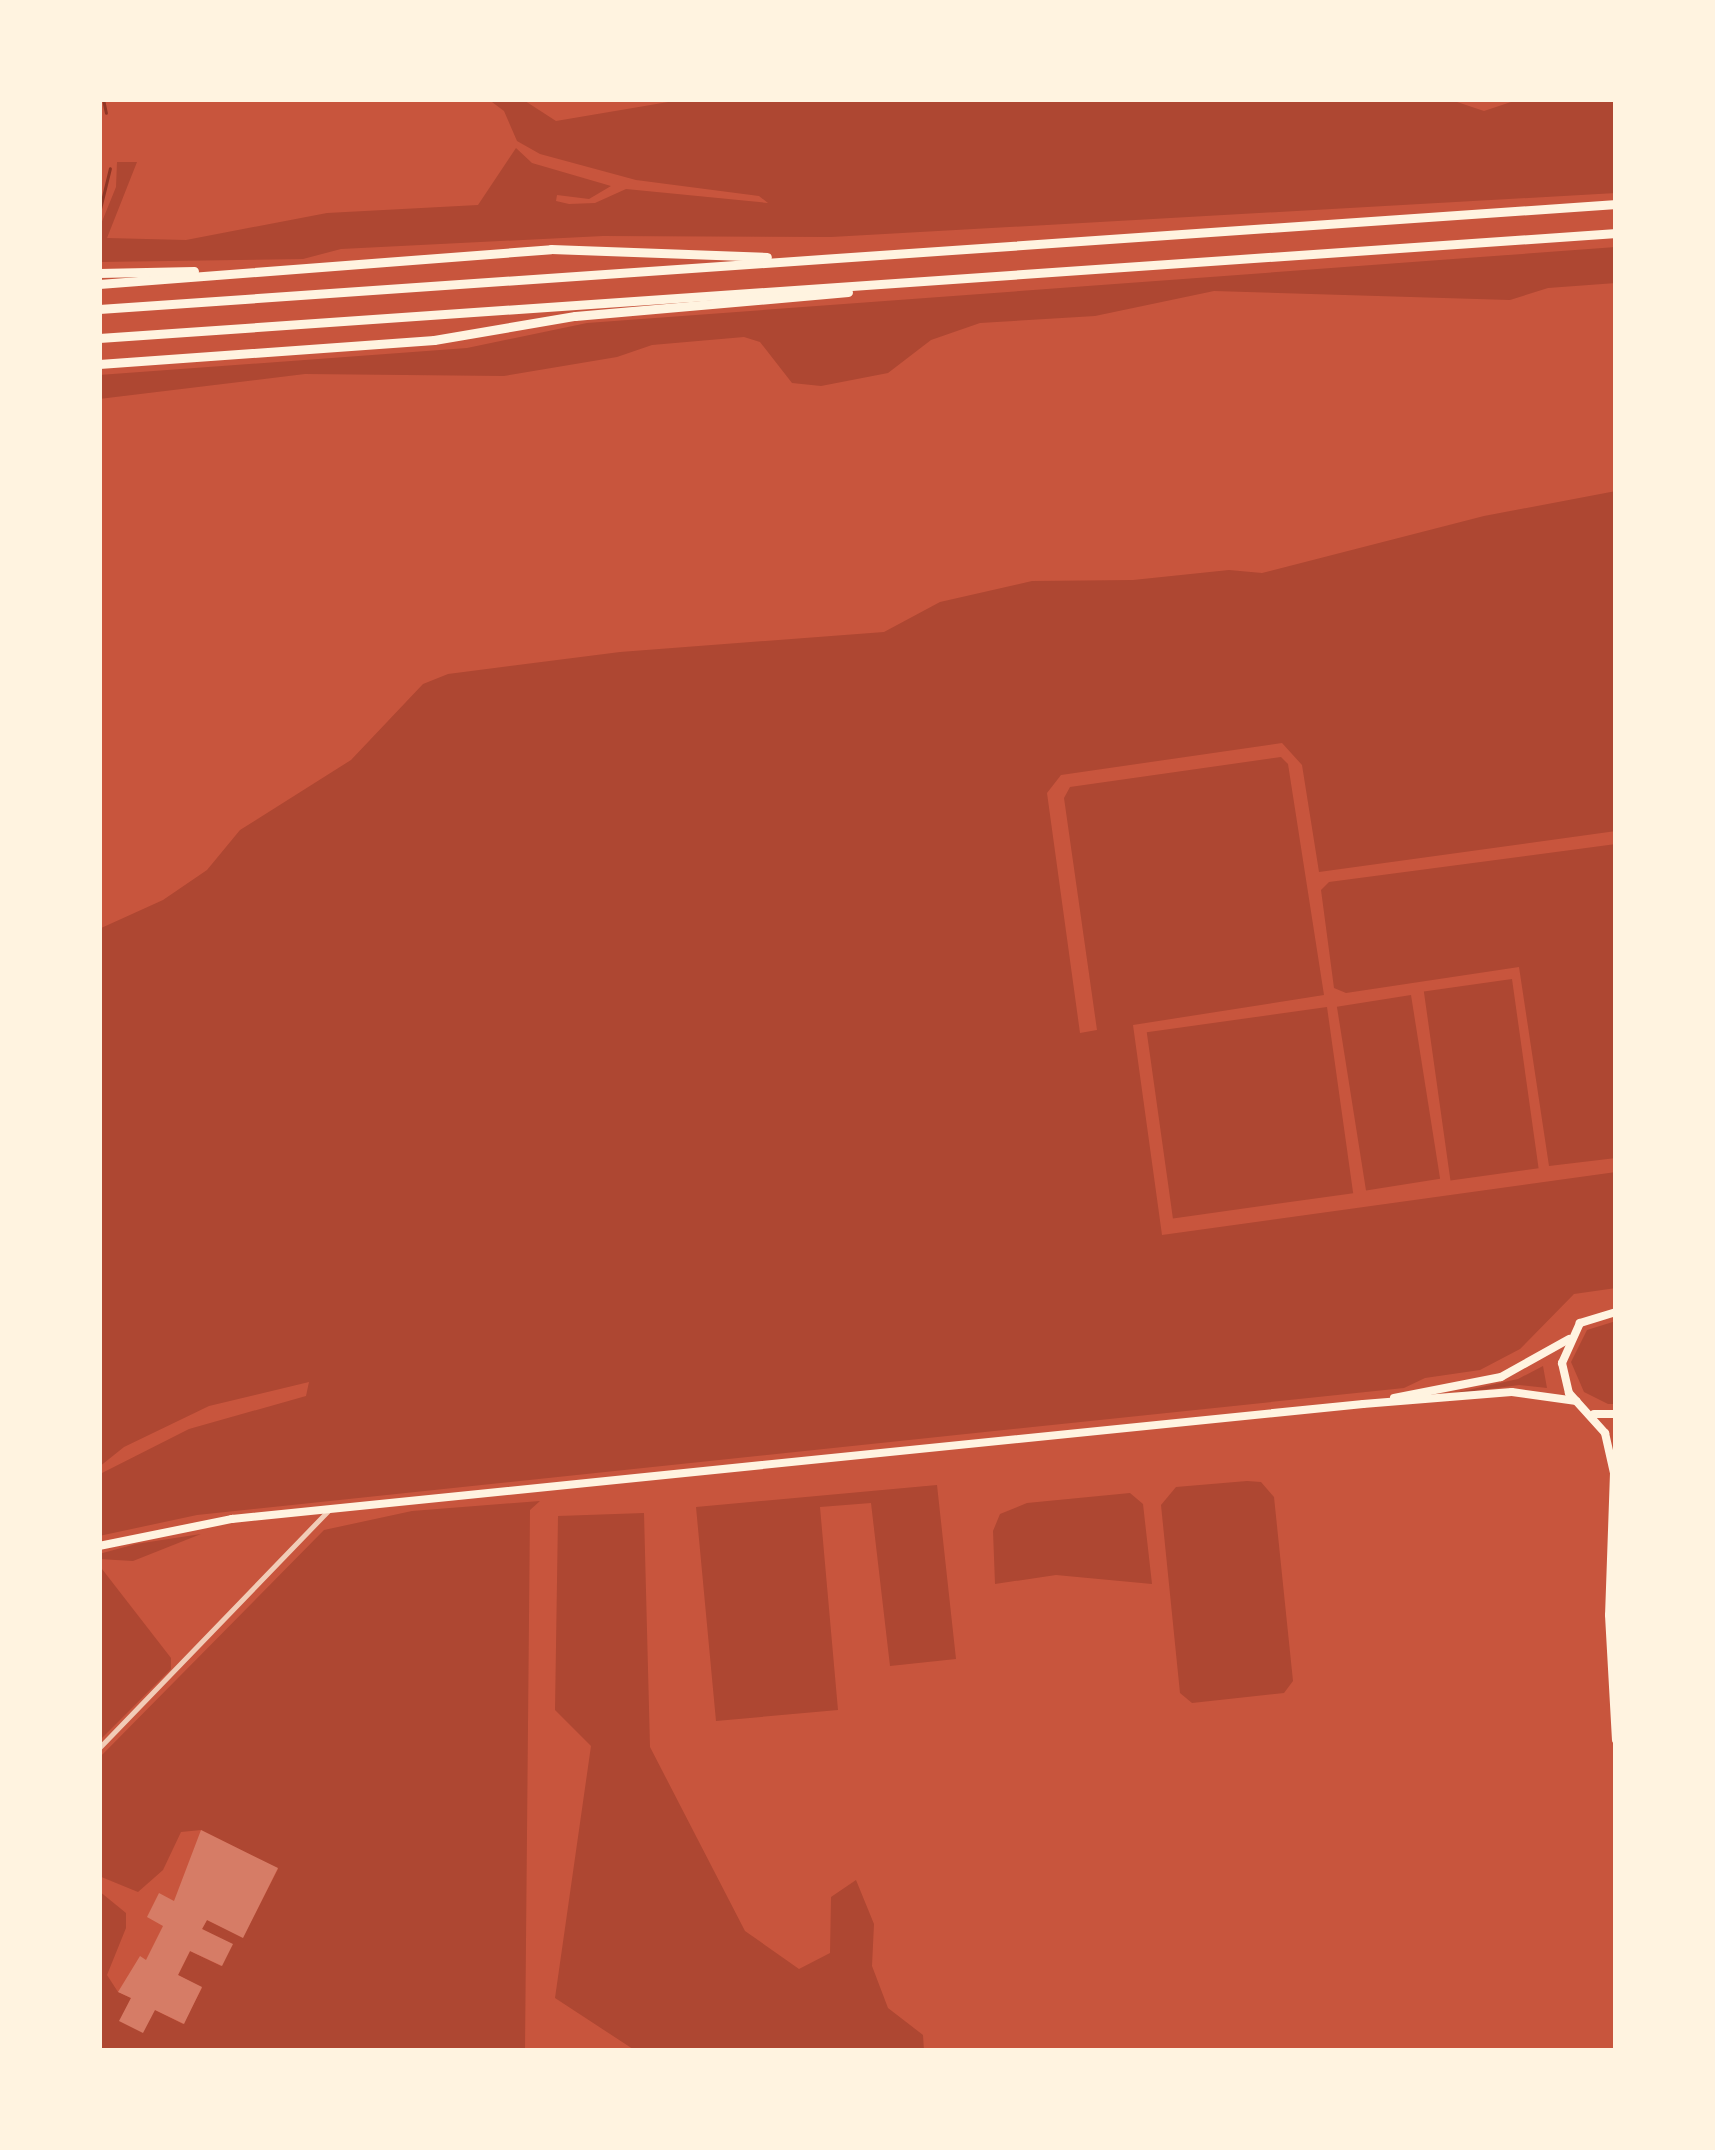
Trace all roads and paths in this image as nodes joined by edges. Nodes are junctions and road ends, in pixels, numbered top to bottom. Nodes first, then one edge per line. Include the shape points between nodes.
1 (1616, 204) edge
2 (1616, 233) edge
3 (796, 260) junction
4 (254, 271) junction
5 (99, 273) edge
6 (954, 279) junction
7 (99, 284) edge
8 (99, 309) edge
9 (99, 338) edge
10 (99, 364) edge
11 (1616, 1312) edge
12 (1569, 1339) junction
13 (1577, 1401) junction
14 (1363, 1404) junction
15 (1593, 1414) junction
16 (1616, 1414) edge
17 (328, 1511) junction
18 (99, 1546) edge
19 (1616, 1740) edge
20 (99, 1748) edge

1 - 3 highway
2 - 6 highway
3 - 4 highway via 551,249
3 - 8 highway
4 - 5 highway
4 - 7 highway
6 - 9 highway
6 - 10 highway via 575,316 434,340
11 - 12 main road via 1580,1323
12 - 13 main road via 1562,1364
12 - 14 main road via 1501,1377
13 - 14 main road via 1512,1391
13 - 15 main road
14 - 17 main road
15 - 16 main road
15 - 19 main road via 1614,1473
17 - 18 main road via 232,1519
17 - 20 street

